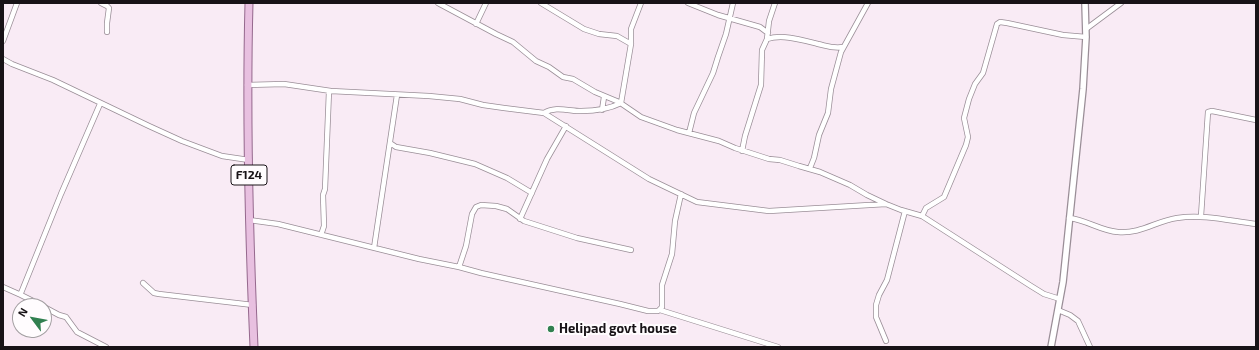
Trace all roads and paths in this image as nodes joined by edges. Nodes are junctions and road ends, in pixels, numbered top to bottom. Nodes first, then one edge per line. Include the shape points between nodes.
1 (16, 3) edge
2 (101, 3) edge
3 (249, 3) edge
4 (438, 3) edge
5 (486, 3) edge
6 (541, 3) edge
7 (641, 3) edge
8 (688, 3) edge
9 (733, 3) edge
10 (774, 3) edge
11 (868, 3) edge
12 (1085, 3) edge
13 (1121, 3) edge
14 (729, 18) junction
15 (476, 24) junction
16 (768, 26) junction
17 (760, 27) junction
18 (1086, 30) junction
19 (107, 32) dead end
20 (768, 33) junction
21 (774, 37) junction
22 (1086, 37) junction
23 (767, 39) junction
24 (3, 41) edge
25 (631, 44) junction
26 (843, 46) junction
27 (836, 48) junction
28 (840, 54) junction
29 (3, 59) edge
30 (247, 85) junction
31 (329, 91) junction
32 (397, 95) junction
33 (604, 96) junction
34 (621, 103) junction
35 (100, 104) junction
36 (602, 110) junction
37 (544, 112) junction
38 (1256, 120) edge
39 (566, 126) junction
40 (689, 133) junction
41 (390, 143) junction
42 (396, 147) junction
43 (389, 151) junction
44 (742, 151) junction
45 (249, 160) junction
46 (810, 168) junction
47 (532, 193) junction
48 (681, 194) junction
49 (886, 204) junction
50 (905, 211) junction
51 (922, 216) junction
52 (1201, 216) junction
53 (1069, 218) junction
54 (520, 219) junction
55 (249, 220) junction
56 (1256, 224) edge
57 (321, 235) junction
58 (374, 248) junction
59 (631, 250) dead end
60 (459, 266) junction
61 (143, 283) dead end
62 (3, 287) edge
63 (21, 295) junction
64 (27, 298) edge
65 (1060, 299) junction
66 (253, 305) junction
67 (660, 310) junction
68 (1058, 310) junction
69 (52, 311) edge
70 (886, 342) dead end
71 (106, 347) edge
72 (254, 347) edge
73 (778, 347) edge
74 (1051, 347) edge
75 (1090, 347) edge

1 - 24 street
2 - 19 street via 109,8
3 - 30 main road, F124
4 - 15 street
5 - 15 street
6 - 25 street via 584,29 617,36
7 - 25 street via 631,29
8 - 14 street
9 - 14 street
10 - 16 street
11 - 26 street
12 - 18 street
13 - 18 street
14 - 17 street
14 - 40 street via 713,73 694,113
15 - 33 street via 513,42 536,61 564,77 579,81
16 - 17 street
16 - 20 street
17 - 20 street
18 - 22 street
20 - 21 street
20 - 23 street
21 - 23 street
21 - 27 street
22 - 51 street via 1063,35 1007,23 997,24 983,73 975,84 964,118 968,137 966,145 944,197 926,208
22 - 53 street
23 - 44 street via 762,50 761,85
25 - 34 street
26 - 27 street
26 - 28 street
27 - 28 street
28 - 46 street via 828,113
29 - 35 street
30 - 31 street via 284,84
30 - 45 main road, F124
31 - 32 street
31 - 57 street via 323,195 324,226
32 - 37 street via 460,99 490,106
32 - 41 street
33 - 34 street
33 - 36 street
34 - 36 street
34 - 40 street via 641,117
35 - 45 street via 222,156
35 - 63 street
36 - 37 street via 551,109
37 - 39 street
38 - 52 street via 1208,112
39 - 47 street via 547,159
39 - 48 street via 649,179
40 - 44 street via 719,141
41 - 42 street
41 - 43 street
42 - 43 street
42 - 47 street via 475,164 507,178
43 - 58 street
44 - 46 street
45 - 55 main road, F124
46 - 49 street
47 - 54 street
48 - 49 street via 697,202 769,211
48 - 67 street via 672,254 662,285
49 - 50 street
50 - 51 street
50 - 70 street via 887,280 876,305 876,317
51 - 65 street via 1044,294
52 - 53 street via 1169,219 1142,230 1119,232
52 - 56 street
53 - 65 street
54 - 59 street via 577,238
54 - 60 street via 507,209 496,206 486,204 476,207
55 - 57 street
55 - 66 main road, F124
57 - 58 street
58 - 60 street
60 - 67 street via 648,311
61 - 66 street via 159,294
62 - 63 street
63 - 64 street
65 - 68 street
66 - 72 main road, F124
67 - 73 street
68 - 74 street
68 - 75 street via 1078,321
69 - 71 street via 66,317 77,332

